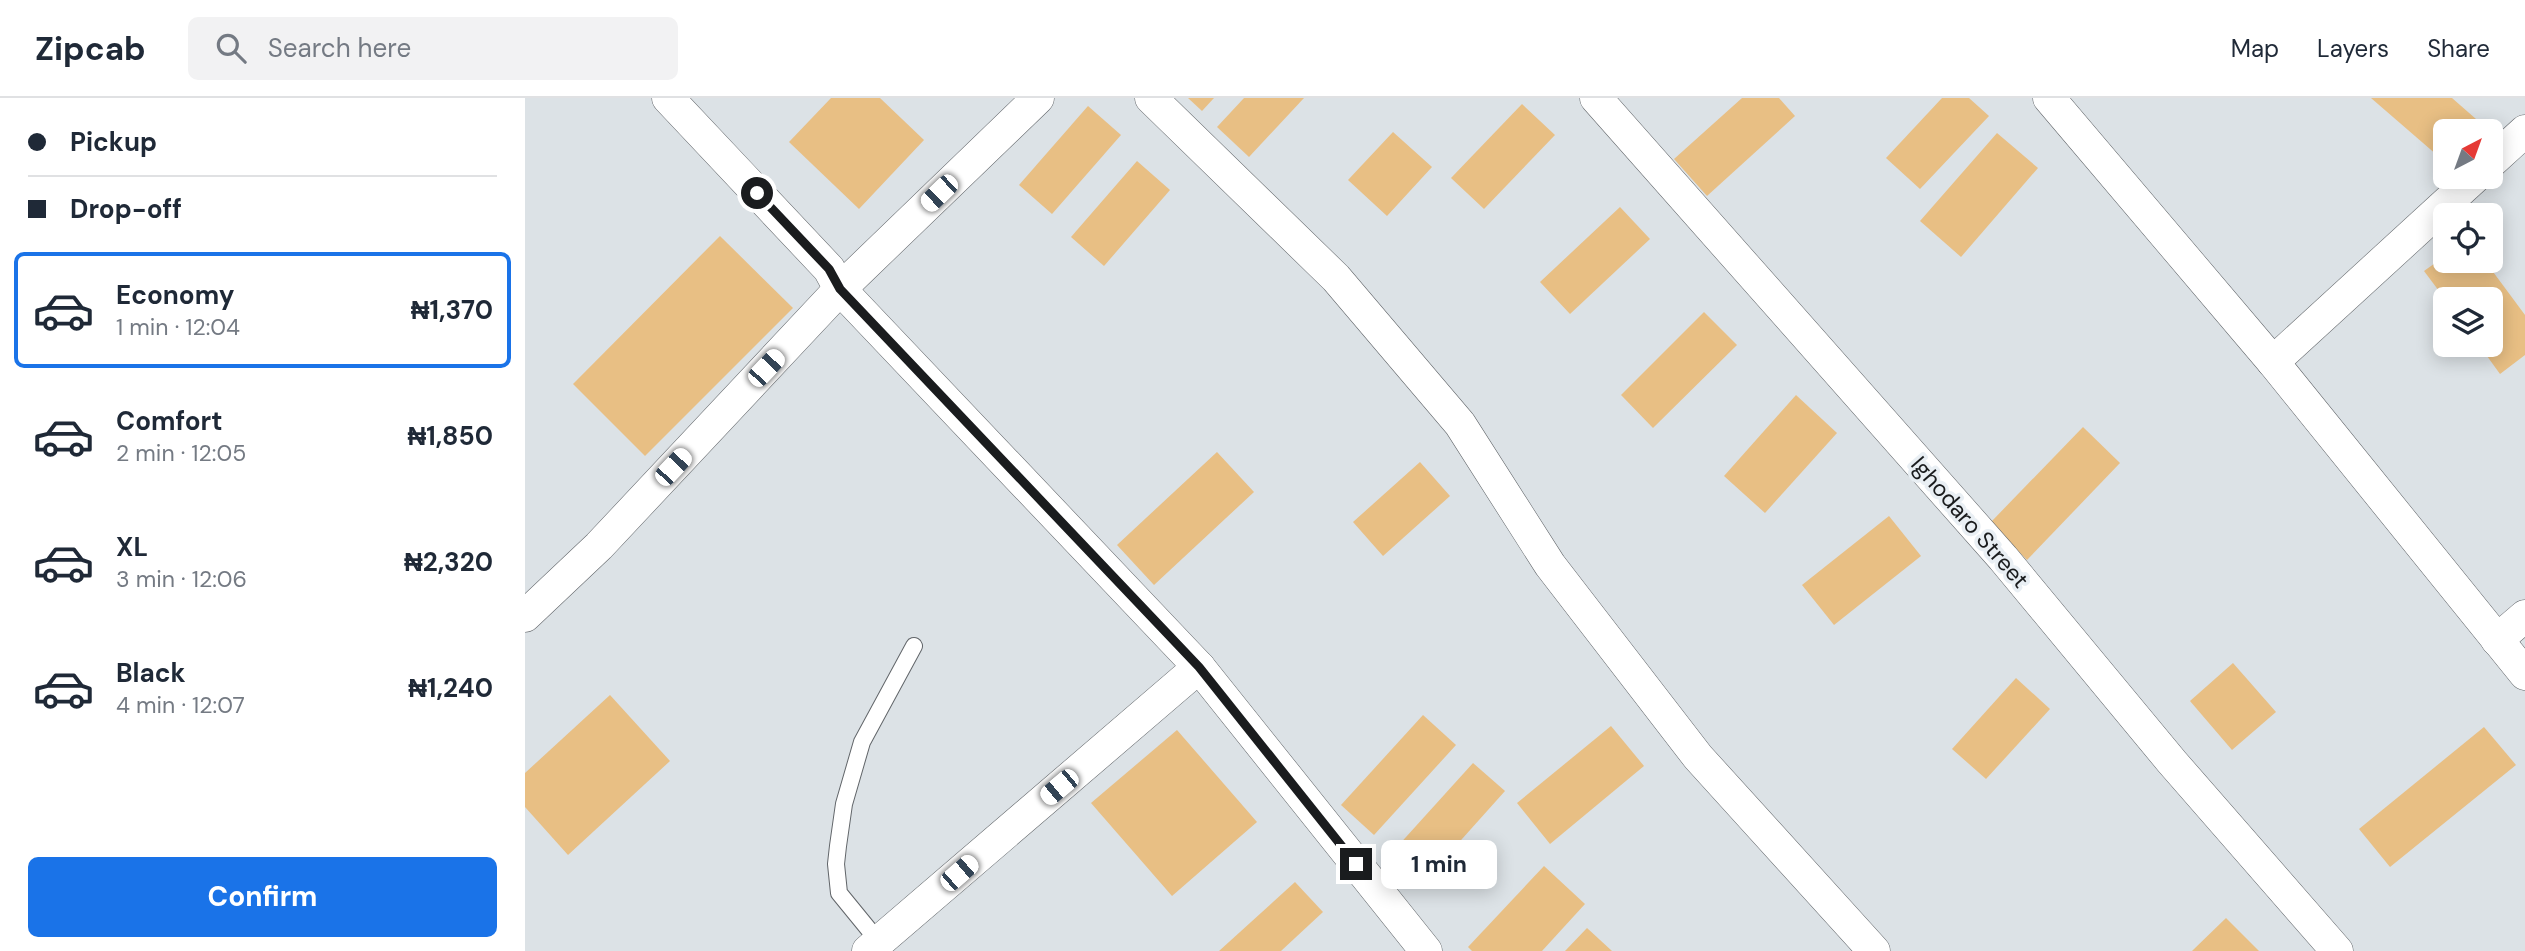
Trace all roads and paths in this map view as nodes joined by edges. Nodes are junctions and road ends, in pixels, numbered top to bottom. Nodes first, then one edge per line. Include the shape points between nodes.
1 (668, 98) edge
2 (1038, 98) edge
3 (1151, 98) edge
4 (1596, 98) edge
5 (2049, 98) edge
6 (2525, 131) edge
7 (2503, 151) edge
8 (2462, 189) edge
9 (840, 289) junction
10 (2273, 362) junction
11 (525, 616) edge
12 (2525, 616) edge
13 (2497, 640) junction
14 (915, 646) dead end
15 (1199, 667) junction
16 (2525, 674) edge
17 (873, 948) edge
18 (1426, 951) edge
19 (1874, 951) edge
20 (2337, 951) edge

1 - 9 street via 829,269
2 - 9 street
3 - 19 street via 1336,278 1451,414 1550,565 1698,757
4 - 20 street, Ighodaro Street via 2003,558
5 - 10 street
6 - 7 street
8 - 10 street
9 - 11 street via 599,546
9 - 15 street
10 - 13 street
12 - 13 street
13 - 16 street
14 - 17 lane via 862,742 844,804 838,846 839,893
15 - 17 street
15 - 18 street

